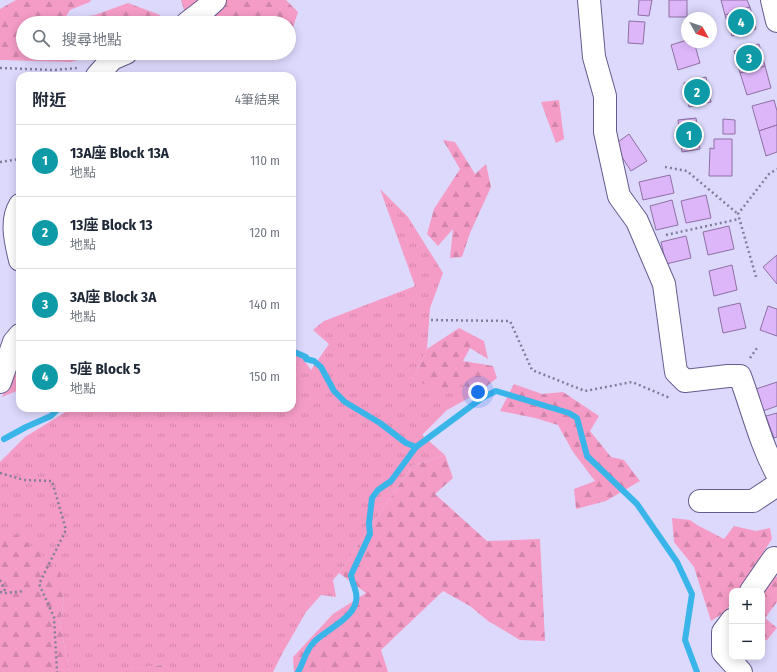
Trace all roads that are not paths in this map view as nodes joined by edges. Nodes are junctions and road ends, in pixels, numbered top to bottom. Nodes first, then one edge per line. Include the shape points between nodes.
1 (215, 0) edge
2 (589, 0) edge
3 (772, 0) edge
4 (196, 16) edge
5 (777, 21) edge
6 (115, 60) edge
7 (102, 72) edge
8 (16, 222) edge
9 (16, 243) edge
10 (16, 340) edge
11 (0, 382) edge
12 (777, 474) edge
13 (777, 485) edge
14 (700, 502) dead end
15 (774, 558) dead end
16 (753, 588) edge
17 (729, 624) edge
18 (742, 672) edge

1 - 4 street
2 - 12 street via 594,57 605,96 605,132 619,196 637,221 664,284 676,372 685,381 740,376 771,464
3 - 5 street
6 - 7 street
8 - 9 street
10 - 11 street
13 - 14 street via 753,501
15 - 16 street
17 - 18 street via 723,632 723,652

